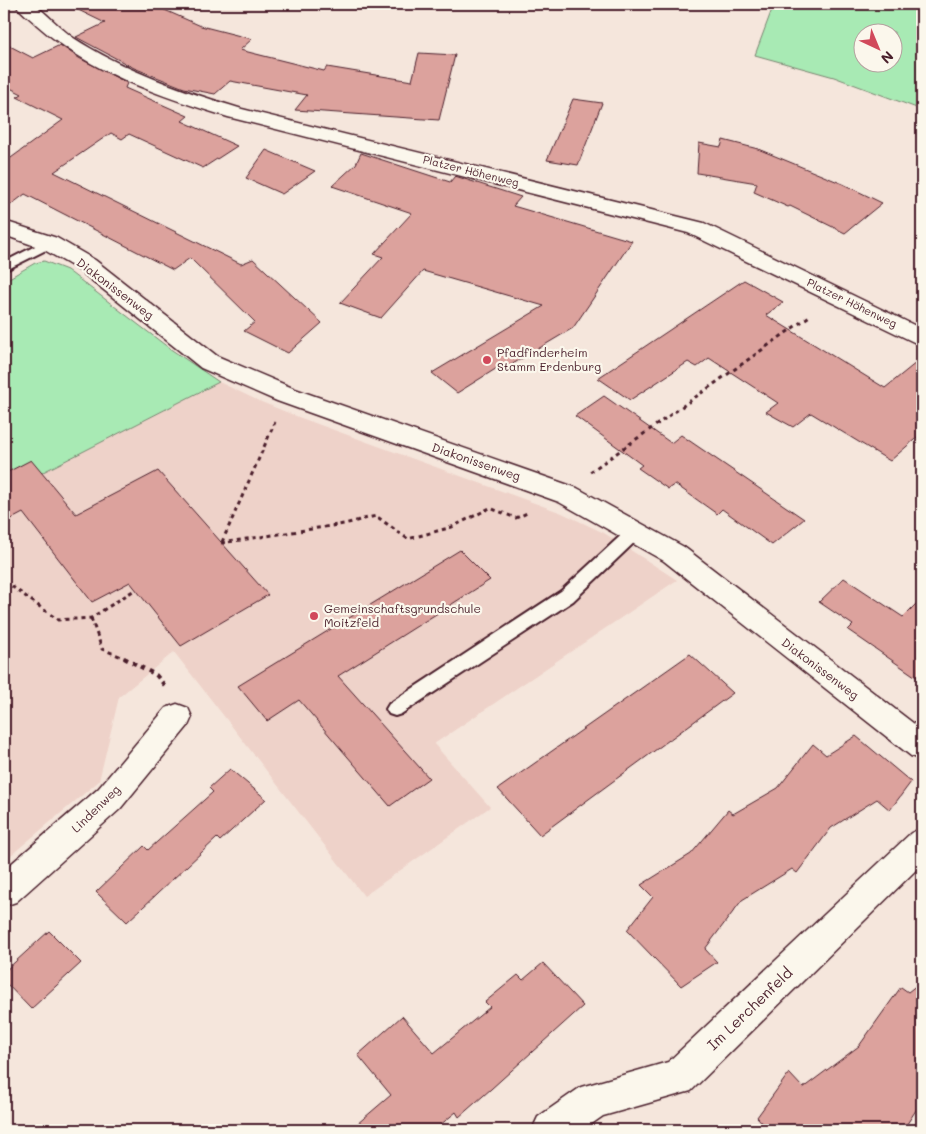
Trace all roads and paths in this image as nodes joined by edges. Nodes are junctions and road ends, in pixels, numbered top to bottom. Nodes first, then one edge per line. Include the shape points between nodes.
1 (24, 4) edge
2 (4, 228) edge
3 (49, 243) junction
4 (4, 267) edge
5 (838, 296) junction
6 (922, 338) edge
7 (286, 395) junction
8 (568, 495) junction
9 (472, 518) dead end
10 (635, 532) junction
11 (4, 584) edge
12 (136, 589) dead end
13 (91, 618) junction
14 (164, 682) dead end
15 (394, 709) dead end
16 (177, 716) dead end
17 (922, 747) edge
18 (922, 842) edge
19 (4, 891) edge
20 (551, 1130) edge

1 - 5 street, Platzer Höhenweg via 65,40 122,72 177,95 235,113 696,228
2 - 3 street, Diakonissenweg
3 - 4 lane
3 - 7 street, Diakonissenweg via 87,265 210,362
5 - 6 street, Platzer Höhenweg
5 - 8 path via 582,478
7 - 8 street, Diakonissenweg
7 - 9 path via 222,543 376,516 408,539
8 - 10 street, Diakonissenweg
10 - 15 lane via 567,596
10 - 17 street, Diakonissenweg via 674,554
11 - 13 path via 58,620
12 - 13 path
13 - 14 path via 102,649 138,664
16 - 19 street, Lindenweg via 110,799
18 - 20 street, Im Lerchenfeld via 678,1078 594,1100

